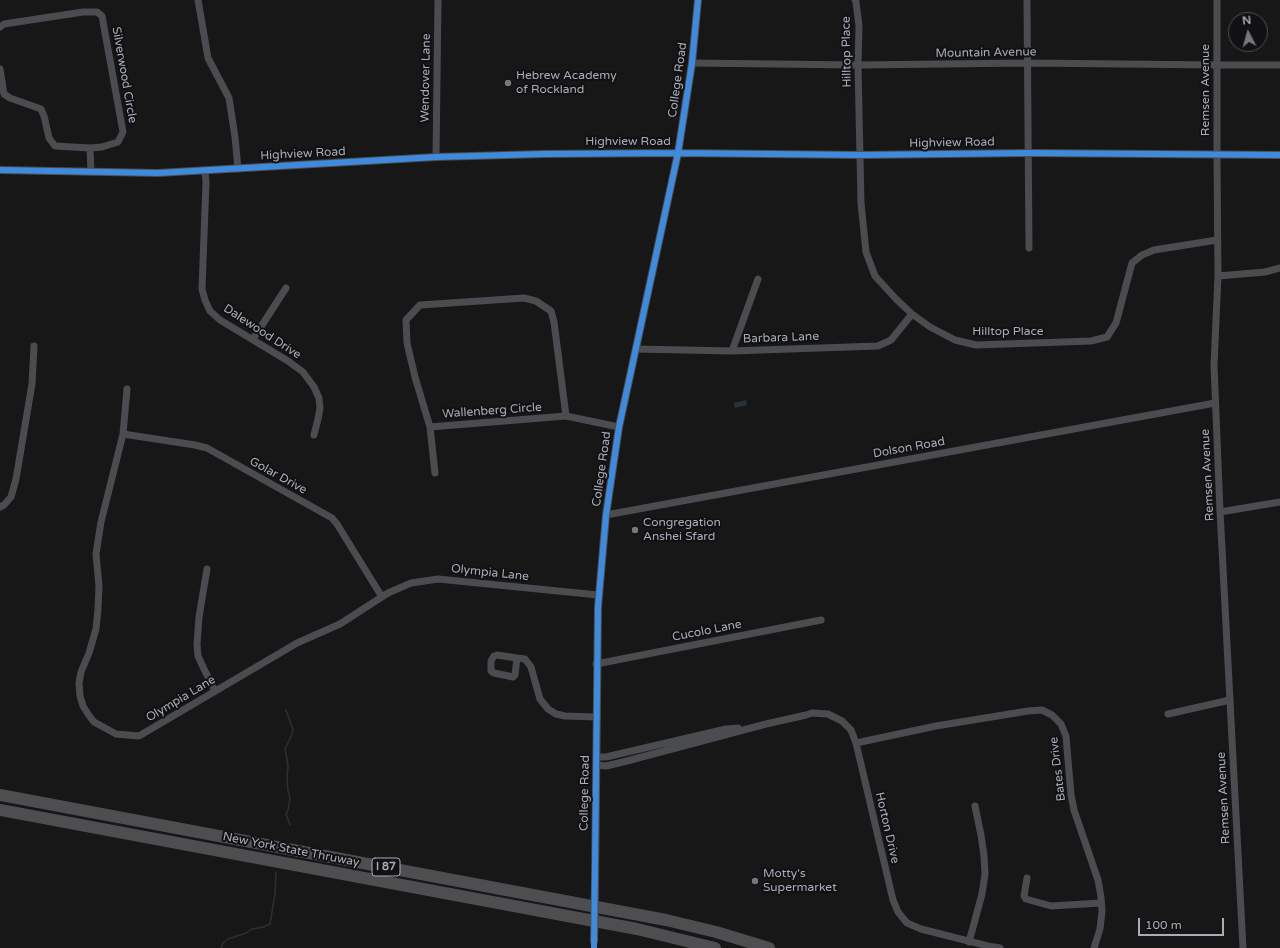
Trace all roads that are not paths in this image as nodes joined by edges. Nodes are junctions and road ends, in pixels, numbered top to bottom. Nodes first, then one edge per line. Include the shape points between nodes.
1 (198, 0) edge
2 (438, 0) edge
3 (698, 0) edge
4 (855, 0) edge
5 (1027, 0) edge
6 (1217, 0) edge
7 (0, 28) edge
8 (692, 63) junction
9 (1028, 63) junction
10 (858, 65) junction
11 (1217, 65) junction
12 (1280, 65) edge
13 (0, 69) edge
14 (90, 148) junction
15 (678, 153) junction
16 (1029, 153) junction
17 (861, 155) junction
18 (1217, 155) junction
19 (1280, 155) edge
20 (436, 157) junction
21 (238, 169) junction
22 (0, 170) edge
23 (205, 170) junction
24 (91, 172) junction
25 (1217, 240) junction
26 (1029, 248) dead end
27 (1280, 268) edge
28 (1218, 276) junction
29 (758, 279) dead end
30 (286, 288) dead end
31 (912, 314) junction
32 (253, 340) junction
33 (34, 346) dead end
34 (636, 350) junction
35 (732, 351) junction
36 (127, 389) dead end
37 (1215, 402) junction
38 (566, 416) junction
39 (620, 426) junction
40 (430, 427) junction
41 (123, 434) junction
42 (314, 435) dead end
43 (435, 473) dead end
44 (1280, 502) edge
45 (0, 508) edge
46 (1220, 512) junction
47 (606, 515) junction
48 (207, 569) dead end
49 (598, 595) junction
50 (382, 597) junction
51 (821, 620) dead end
52 (518, 658) dead end
53 (596, 664) junction
54 (215, 691) junction
55 (1230, 700) junction
56 (1168, 714) dead end
57 (597, 717) junction
58 (856, 743) junction
59 (597, 761) junction
60 (0, 795) edge
61 (975, 806) dead end
62 (0, 810) edge
63 (1028, 878) dead end
64 (1101, 903) junction
65 (969, 942) junction
66 (594, 945) edge
67 (715, 948) edge
68 (769, 948) edge
69 (1000, 948) edge
70 (1094, 948) edge
71 (1242, 948) edge

1 - 21 street via 208,58 229,98
2 - 20 street, Wendover Lane
3 - 8 street, College Road
4 - 10 street, Hilltop Place
5 - 9 street
6 - 11 street, Remsen Avenue
7 - 14 street, Silverwood Circle via 4,24 83,12 97,12 102,16 123,132 118,142
8 - 10 street, Mountain Avenue
8 - 15 street, College Road
9 - 10 street, Mountain Avenue
9 - 11 street, Mountain Avenue
9 - 16 street
10 - 17 street, Hilltop Place
11 - 12 street, Mountain Avenue
11 - 18 street, Remsen Avenue
13 - 14 street, Silverwood Circle via 4,94 41,109 49,138 55,146
14 - 24 street
15 - 17 street, Highview Road
15 - 20 street, Highview Road
15 - 34 street, College Road
16 - 17 street, Highview Road
16 - 18 street, Highview Road
16 - 26 street
17 - 31 street, Hilltop Place via 861,203 866,252 875,276
18 - 19 street, Highview Road
18 - 25 street, Remsen Avenue
20 - 21 street, Highview Road
21 - 23 street, Highview Road
22 - 24 street, Highview Road
23 - 24 street, Highview Road via 158,173
23 - 32 street, Dalewood Drive via 202,289 205,300 215,316
25 - 28 street, Remsen Avenue
25 - 31 street, Hilltop Place via 1154,250 1132,263 1116,323 1107,337 1091,341 976,345 955,340
27 - 28 street
28 - 37 street, Remsen Avenue
29 - 35 street
30 - 32 street
31 - 35 street, Barbara Lane via 891,340 878,346
32 - 42 street, Dalewood Drive via 303,372 314,387 320,408
33 - 45 street via 32,384 16,479 11,497
34 - 35 street, Barbara Lane
34 - 39 street, College Road
36 - 41 street, Olympia Lane
37 - 46 street, Remsen Avenue
37 - 47 street, Dolson Road
38 - 39 street, Wallenberg Circle
38 - 40 street, Wallenberg Circle
38 - 40 street, Wallenberg Circle via 551,311 536,301 524,298 420,305 406,320 407,343
39 - 47 street, College Road
40 - 43 street
41 - 50 street, Golar Drive via 207,448 332,518
41 - 54 street, Olympia Lane via 100,522 96,554 99,586 96,629 79,683 83,706 94,722 104,728 116,734 139,736
44 - 46 street
46 - 55 street, Remsen Avenue
47 - 49 street, College Road
48 - 54 street via 197,645 198,656
49 - 50 street, Olympia Lane via 438,579 412,583
49 - 53 street, College Road
50 - 54 street, Olympia Lane via 340,624 297,643
51 - 53 street, Cucolo Lane
52 - 57 street via 525,659 529,664 540,699 548,709 565,716
53 - 57 street, College Road
55 - 56 street
55 - 71 street, Remsen Avenue
57 - 59 street, College Road
58 - 59 street, Horton Drive via 851,730 842,721 828,714 812,713 624,762 606,766
58 - 64 street, Bates Drive via 936,726 1028,711 1042,710 1052,715 1061,724 1066,736 1074,810 1098,880
58 - 65 street, Horton Drive via 898,912 907,923 921,929
59 - 66 street, College Road, bridge
60 - 68 highway, New York State Thruway / I 87 via 660,918
61 - 65 street via 985,874
62 - 67 highway, New York State Thruway / I 87 via 629,928
63 - 64 street via 1024,896 1026,899 1051,906
64 - 70 street, Bates Drive via 1100,929
65 - 69 street, Horton Drive

